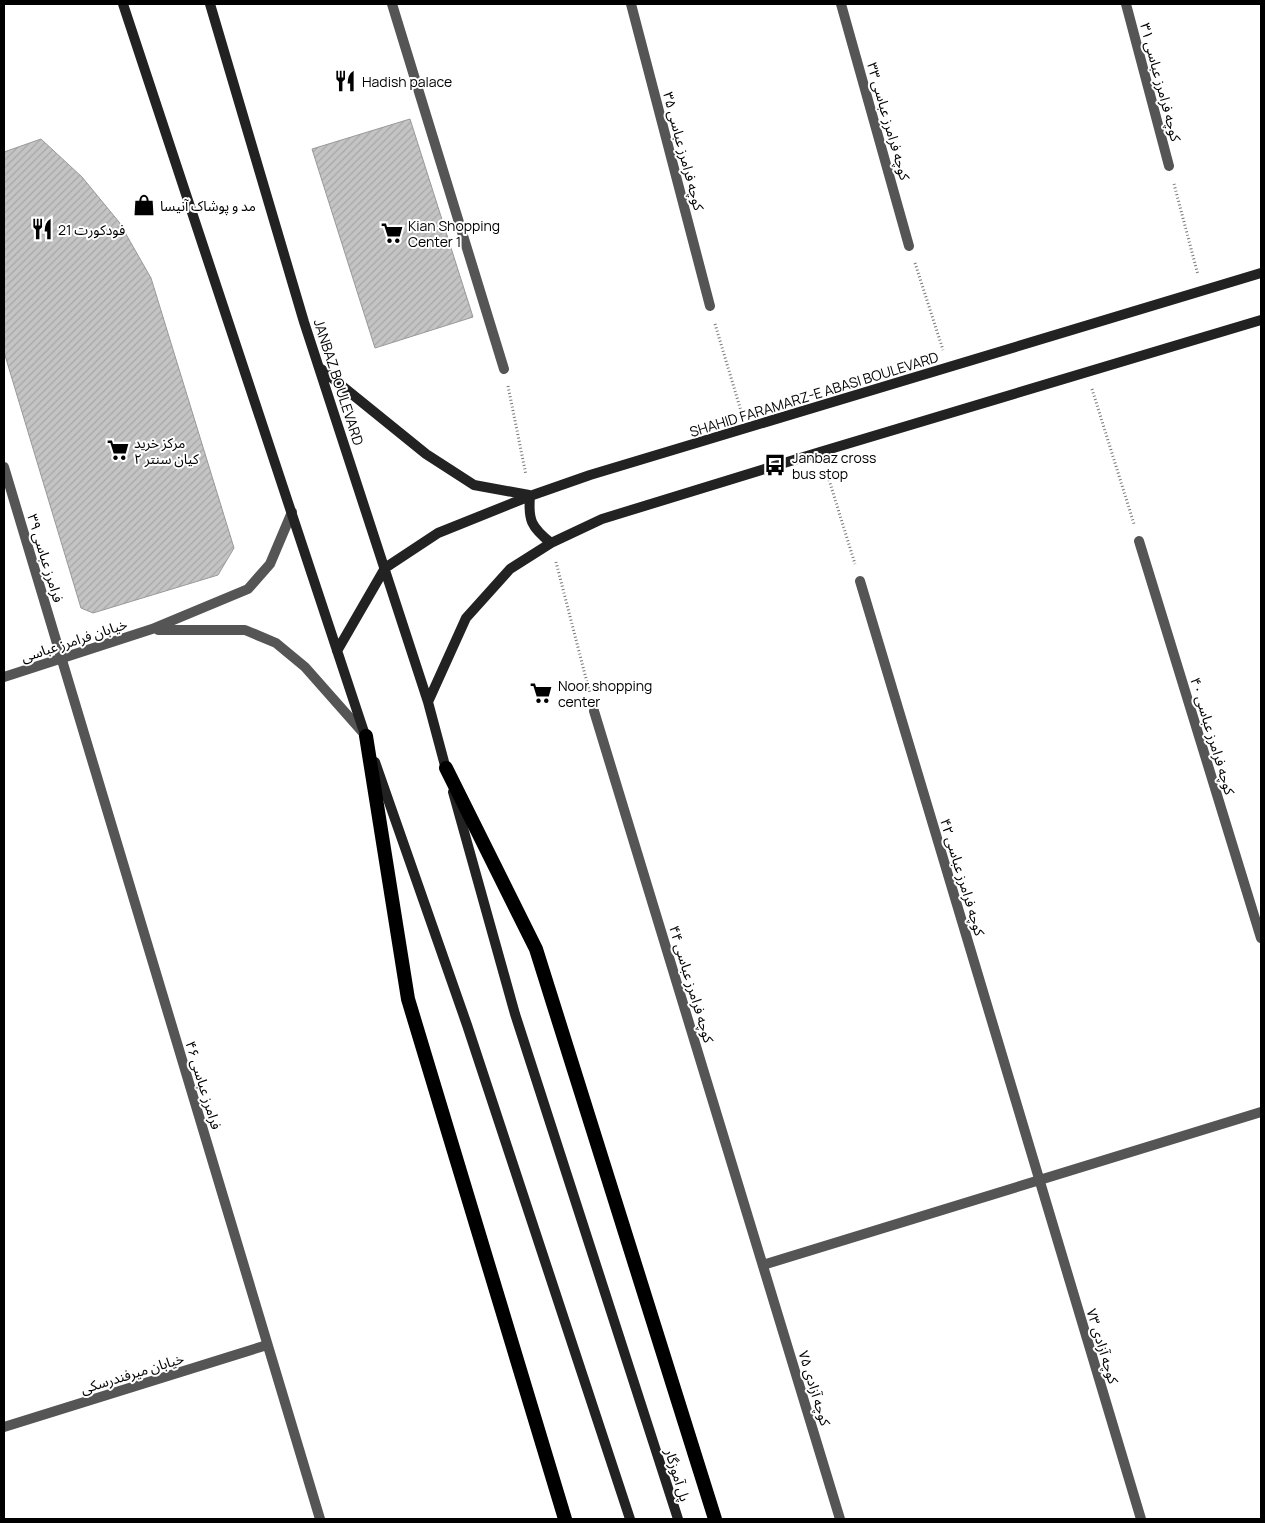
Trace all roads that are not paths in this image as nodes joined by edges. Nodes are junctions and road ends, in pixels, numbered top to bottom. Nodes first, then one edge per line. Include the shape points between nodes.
1 (123, 4) edge
2 (210, 4) edge
3 (392, 4) edge
4 (631, 4) edge
5 (842, 4) edge
6 (1126, 4) edge
7 (1169, 166) road end
8 (909, 246) road end
9 (1261, 273) edge
10 (710, 306) road end
11 (1261, 320) edge
12 (320, 368) junction
13 (504, 369) road end
14 (4, 467) edge
15 (530, 496) junction
16 (292, 512) junction
17 (1139, 541) road end
18 (551, 543) junction
19 (385, 568) junction
20 (860, 581) road end
21 (152, 630) junction
22 (337, 651) junction
23 (62, 658) junction
24 (4, 677) edge
25 (428, 702) junction
26 (594, 711) road end
27 (366, 736) junction
28 (446, 768) junction
29 (1261, 938) edge
30 (1261, 1112) edge
31 (1039, 1180) junction
32 (763, 1265) junction
33 (267, 1345) junction
34 (4, 1427) edge
35 (320, 1519) edge
36 (565, 1519) edge
37 (630, 1519) edge
38 (678, 1519) edge
39 (715, 1519) edge
40 (840, 1519) edge
41 (1141, 1519) edge

1 - 16 main road
2 - 12 main road, JANBAZ BOULEVARD
3 - 13 street
4 - 10 street, کوچه فرامرز عباسی ۳۵
5 - 8 street, کوچه فرامرز عباسی ۳۳
6 - 7 street, کوچه فرامرز عباسی ۳۱
9 - 15 main road, SHAHID FARAMARZ-E ABASI BOULEVARD via 590,475
11 - 18 main road via 602,519
12 - 15 main road via 426,454 474,485
12 - 19 main road, JANBAZ BOULEVARD
14 - 23 street, فرامرز عباسی ۳۹
15 - 18 main road via 531,522
15 - 19 main road, SHAHID FARAMARZ-E ABASI BOULEVARD via 438,534
16 - 21 street via 270,564 248,589
16 - 22 main road
17 - 29 street, کوچه فرامرز عباسی ۴۰
18 - 25 main road via 510,569 466,618
19 - 22 main road
19 - 25 main road, JANBAZ BOULEVARD
20 - 31 street, کوچه فرامرز عباسی ۴۲
21 - 23 street, خیابان فرامرز عباسی
21 - 27 street via 245,630 276,642 306,667
22 - 27 main road
23 - 24 street, خیابان فرامرز عباسی
23 - 33 street, فرامرز عباسی ۴۶
25 - 28 main road, JANBAZ BOULEVARD
26 - 32 street, کوچه فرامرز عباسی ۴۴
27 - 36 highway via 408,999
27 - 37 main road via 467,1025
28 - 38 main road, پل آموزگار via 515,1014
28 - 39 highway via 536,949
30 - 31 street
31 - 32 street
31 - 41 street, کوچه آزادی ۷۳
32 - 40 street, کوچه آزادی ۷۵
33 - 34 street, خیابان میرفندرسکی
33 - 35 street, فرامرز عباسی ۴۶

